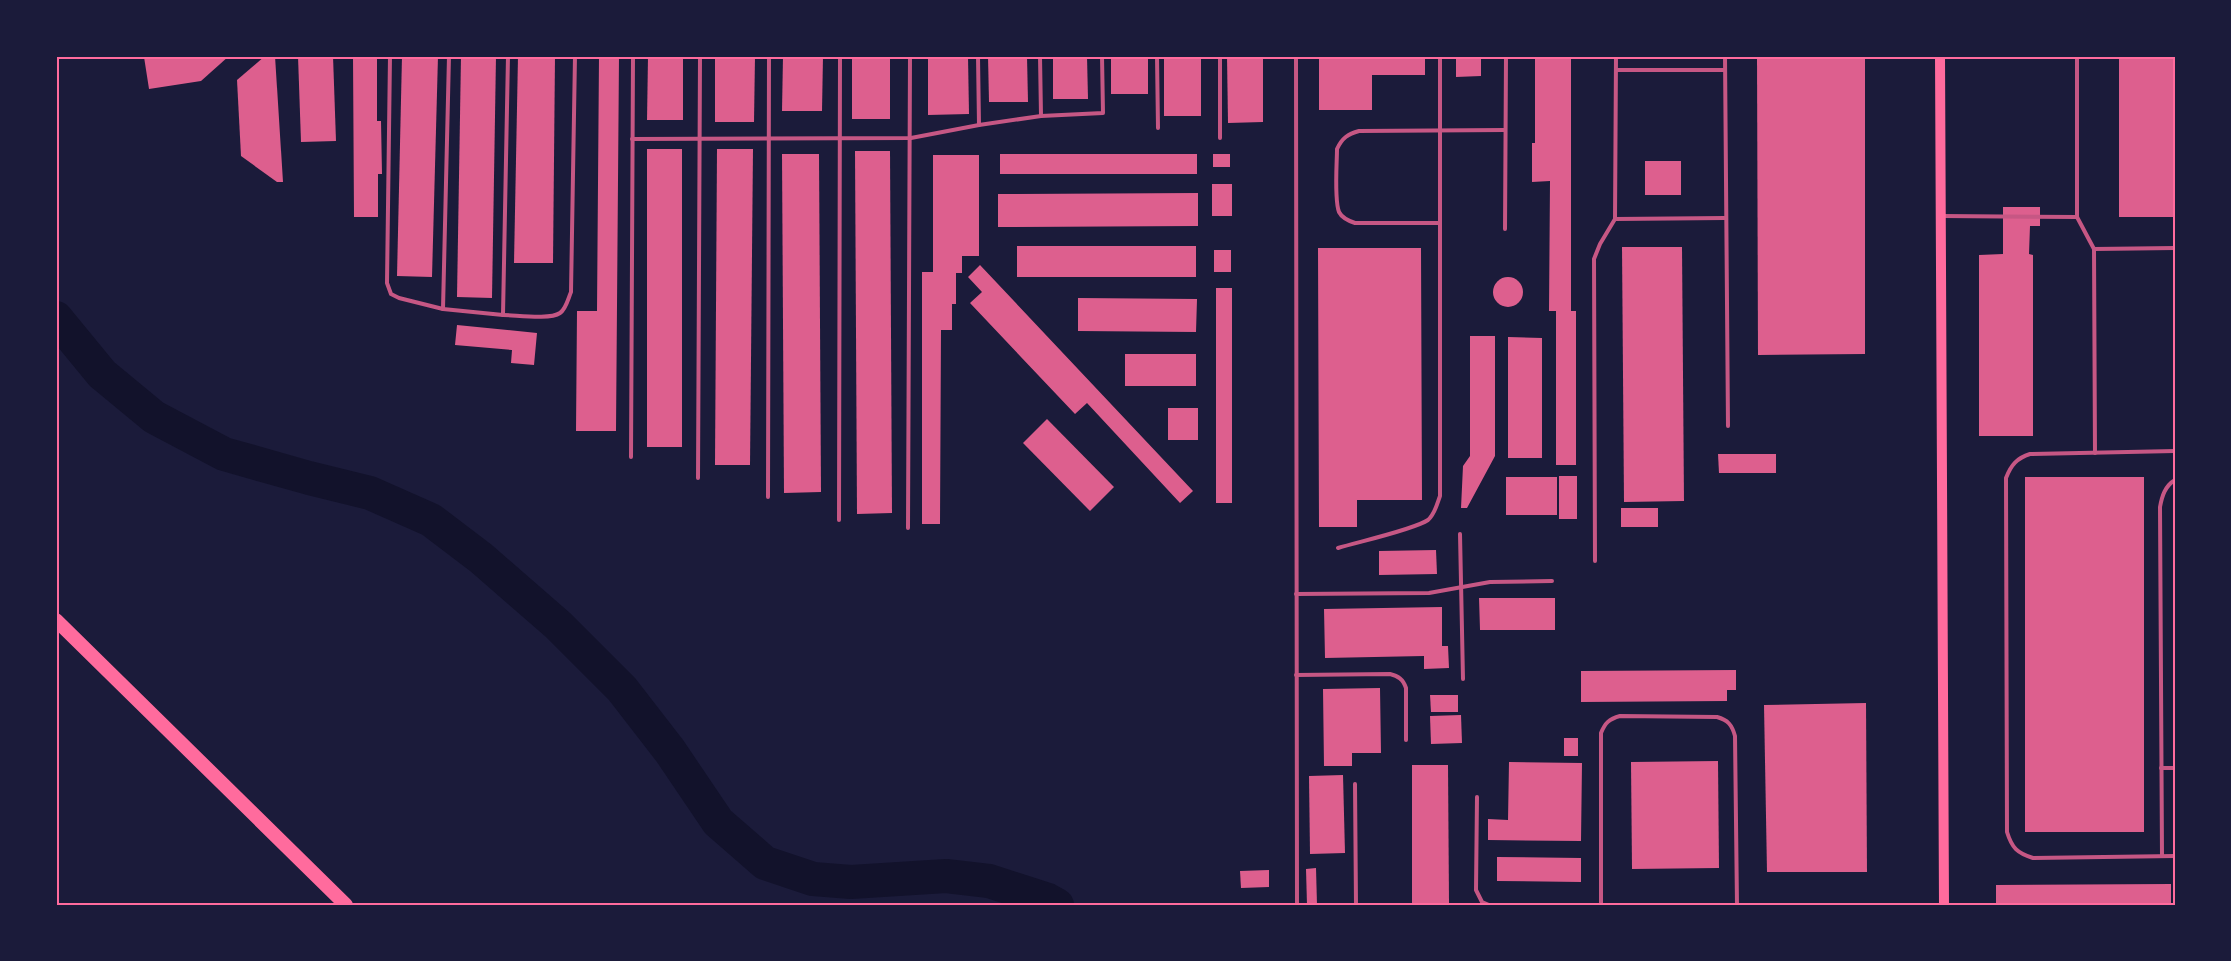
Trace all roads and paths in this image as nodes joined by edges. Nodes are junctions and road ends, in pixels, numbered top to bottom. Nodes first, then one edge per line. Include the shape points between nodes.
1 (390, 56) edge
2 (449, 56) edge
3 (508, 56) edge
4 (575, 56) edge
5 (633, 56) edge
6 (700, 56) edge
7 (769, 56) edge
8 (840, 56) edge
9 (910, 56) edge
10 (978, 56) edge
11 (1040, 56) edge
12 (1102, 56) edge
13 (1157, 56) edge
14 (1220, 56) edge
15 (1296, 56) edge
16 (1440, 56) edge
17 (1506, 56) edge
18 (1616, 56) edge
19 (1725, 56) edge
20 (1940, 56) edge
21 (2077, 56) edge
22 (1616, 70) junction
23 (1725, 70) junction
24 (1041, 116) junction
25 (978, 125) junction
26 (1158, 128) dead end
27 (1439, 130) junction
28 (1505, 130) junction
29 (700, 138) junction
30 (910, 138) junction
31 (1220, 138) dead end
32 (632, 139) junction
33 (840, 139) junction
34 (768, 140) junction
35 (1941, 216) junction
36 (2077, 217) junction
37 (1725, 218) junction
38 (1615, 219) junction
39 (1440, 223) junction
40 (1504, 229) dead end
41 (2175, 248) edge
42 (2094, 249) junction
43 (443, 309) junction
44 (503, 315) junction
45 (1728, 426) dead end
46 (2175, 451) edge
47 (2095, 453) junction
48 (631, 457) dead end
49 (698, 478) dead end
50 (2175, 480) edge
51 (768, 497) dead end
52 (840, 520) dead end
53 (908, 528) dead end
54 (1460, 534) dead end
55 (1338, 548) dead end
56 (1594, 561) dead end
57 (1552, 581) dead end
58 (1461, 587) junction
59 (1296, 594) junction
60 (56, 620) edge
61 (1296, 675) junction
62 (1462, 679) dead end
63 (1406, 740) dead end
64 (2161, 768) junction
65 (2175, 768) edge
66 (1355, 784) dead end
67 (1477, 797) dead end
68 (2162, 856) junction
69 (2175, 856) edge
70 (346, 905) edge
71 (1297, 905) edge
72 (1356, 905) edge
73 (1489, 905) edge
74 (1602, 905) edge
75 (1737, 905) edge
76 (1944, 905) edge

1 - 43 lane via 387,283 391,294 399,298
2 - 43 lane
3 - 44 lane
4 - 44 lane via 571,292 560,313 550,316
5 - 32 lane
6 - 29 lane
7 - 34 lane
8 - 33 lane
9 - 30 lane
10 - 25 lane
11 - 24 lane
12 - 24 lane via 1103,113
13 - 26 lane
14 - 31 lane
15 - 59 lane
16 - 27 lane
17 - 28 lane
18 - 22 lane
19 - 23 lane
20 - 35 main road
21 - 36 lane
22 - 23 lane
22 - 38 lane
23 - 37 lane
24 - 25 lane
25 - 30 lane
27 - 28 lane
27 - 39 lane
27 - 39 lane via 1359,131 1348,134 1341,142 1337,157 1339,212 1346,220 1355,223
28 - 40 lane
29 - 32 lane
29 - 34 lane
29 - 49 lane
30 - 33 lane
30 - 53 lane
32 - 48 lane
33 - 34 lane
33 - 52 lane
34 - 51 lane
35 - 36 lane
35 - 76 main road
36 - 42 lane
37 - 38 lane
37 - 45 lane
38 - 56 lane via 1594,259
39 - 55 lane via 1440,496 1435,512 1421,523
41 - 42 lane
42 - 47 lane
43 - 44 lane
46 - 47 lane
47 - 68 lane via 2030,454 2019,458 2006,478 2007,832 2012,847 2033,858
50 - 64 lane via 2163,493 2160,507
54 - 58 lane
57 - 58 lane via 1490,582
58 - 59 lane via 1429,593
58 - 62 lane
59 - 61 lane
60 - 70 highway
61 - 63 lane via 1398,676 1406,688
61 - 71 lane
64 - 65 lane
64 - 68 lane
66 - 72 lane
67 - 73 lane via 1476,890 1482,902
68 - 69 lane
74 - 75 lane via 1601,733 1611,718 1620,716 1717,717 1732,726 1735,736

